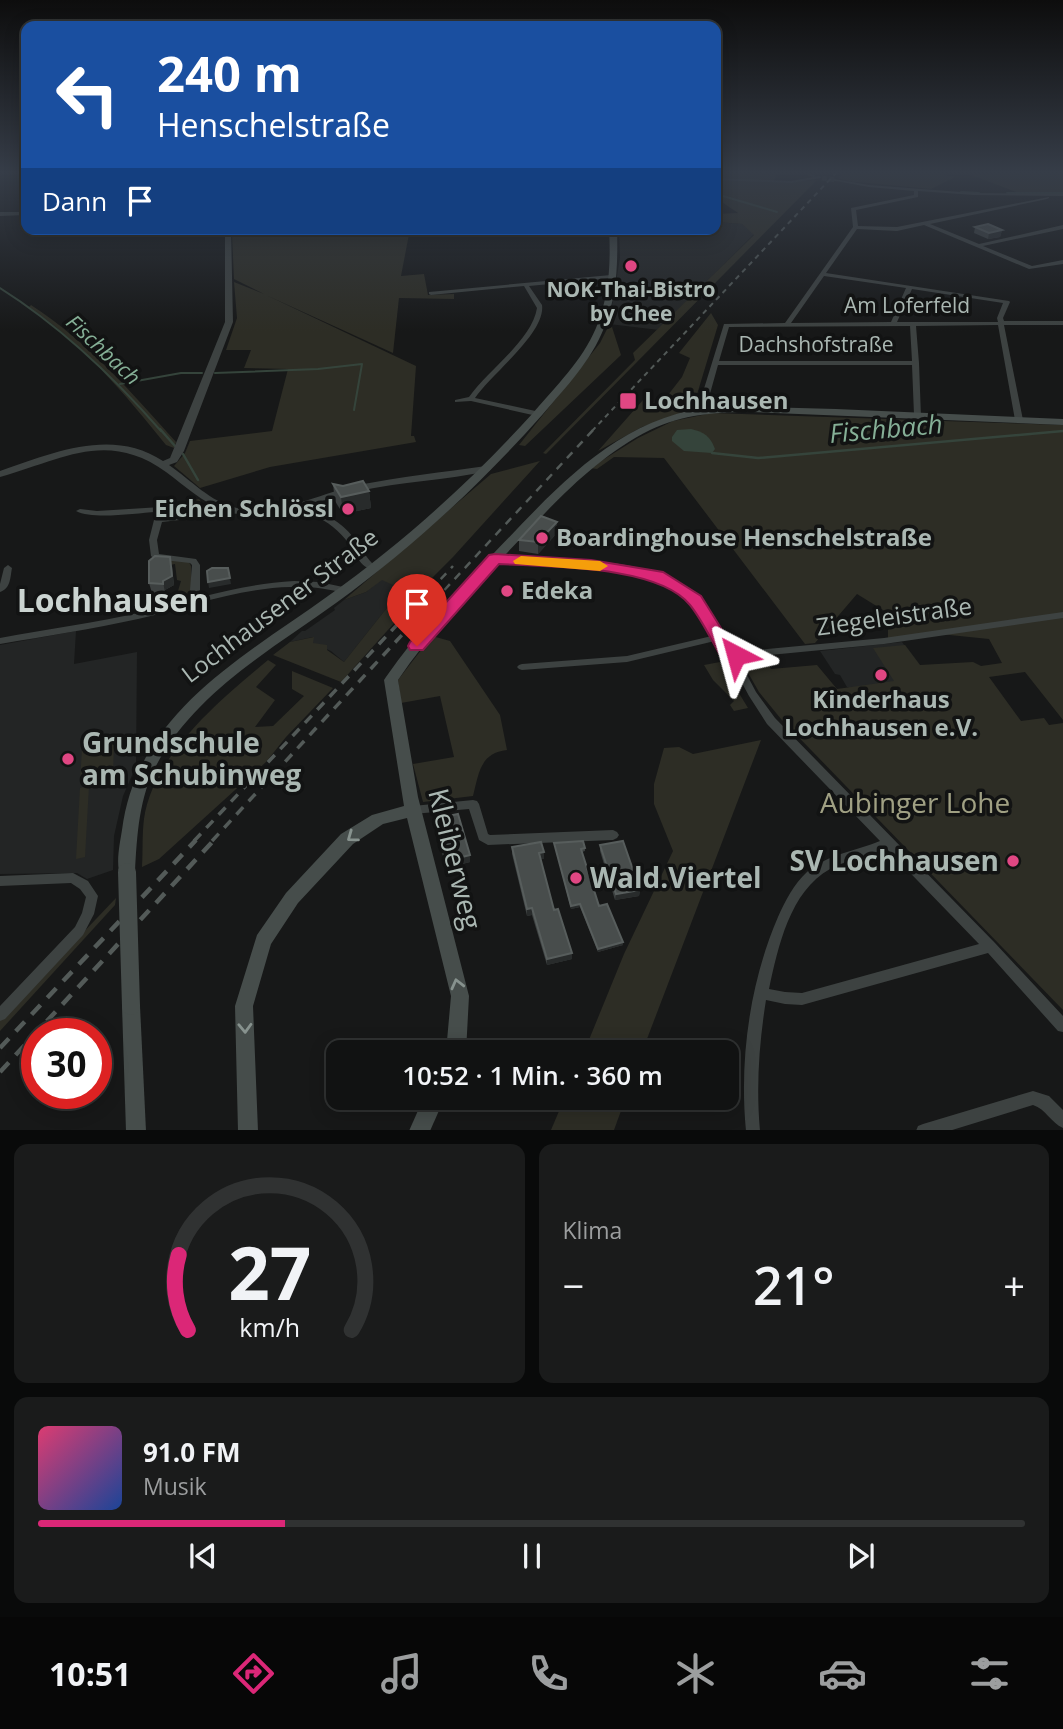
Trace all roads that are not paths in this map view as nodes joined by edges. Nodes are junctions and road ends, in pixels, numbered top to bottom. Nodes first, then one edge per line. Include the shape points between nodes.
1 (912, 226) edge
2 (930, 226) edge
3 (856, 227) joint
4 (1063, 227) edge
5 (228, 235) edge
6 (613, 235) edge
7 (981, 245) junction
8 (1063, 262) edge
9 (823, 274) junction
10 (611, 277) junction
11 (525, 284) junction
12 (910, 287) junction
13 (431, 293) dead end
14 (913, 323) junction
15 (1001, 323) junction
16 (1063, 323) edge
17 (788, 324) junction
18 (893, 324) junction
19 (716, 363) junction
20 (916, 363) junction
21 (473, 396) junction
22 (457, 401) dead end
23 (705, 412) junction
24 (537, 414) junction
25 (918, 415) junction
26 (1019, 420) junction
27 (1063, 422) edge
28 (164, 464) junction
29 (486, 469) junction
30 (458, 473) junction
31 (0, 474) edge
32 (471, 484) junction
33 (327, 497) junction
34 (211, 501) junction
35 (295, 507) junction
36 (80, 511) dead end
37 (240, 511) junction
38 (318, 512) junction
39 (196, 515) junction
40 (159, 520) junction
41 (495, 559) junction
42 (8, 568) dead end
43 (373, 568) junction
44 (0, 589) edge
45 (195, 590) dead end
46 (345, 590) junction
47 (1063, 615) edge
48 (719, 637) junction
49 (0, 641) edge
50 (730, 656) junction
51 (522, 667) dead end
52 (413, 810) junction
53 (613, 835) dead end
54 (889, 843) junction
55 (0, 881) edge
56 (990, 947) junction
57 (761, 993) junction
58 (0, 1015) edge
59 (1063, 1026) edge
60 (457, 1040) edge
61 (429, 1110) edge
62 (1063, 1121) edge
63 (136, 1130) edge
64 (248, 1130) edge
65 (419, 1130) edge
66 (753, 1130) edge
67 (923, 1130) edge

1 - 3 street
2 - 7 street
3 - 9 street
4 - 7 street
5 - 28 street via 229,322 179,451 174,460
6 - 10 main road, Lochhausener Straße
7 - 8 street via 1034,268
9 - 12 street
9 - 17 street
10 - 11 street
10 - 24 main road, Lochhausener Straße via 594,341
11 - 13 street
11 - 21 street via 539,304 539,315 527,336
12 - 15 street via 1007,302
12 - 18 street
14 - 15 street, Am Loferfeld
14 - 18 street, Am Loferfeld
14 - 20 street
15 - 16 street, Am Loferfeld
15 - 26 street
17 - 18 street, Am Loferfeld
17 - 19 street, Am Loferfeld via 726,325
19 - 20 street, Dachshofstraße
19 - 23 street via 702,408
20 - 25 street
21 - 22 street
21 - 24 street
23 - 25 main road
23 - 41 main road via 653,426 595,460
24 - 29 main road, Lochhausener Straße
25 - 26 main road
26 - 27 main road
28 - 31 street via 141,451 105,445
28 - 34 street
29 - 30 street
29 - 32 main road, Lochhausener Straße
30 - 32 street
30 - 33 street
32 - 43 main road, Lochhausener Straße
33 - 35 street
33 - 38 street
34 - 37 street
34 - 39 street via 205,512
35 - 37 street
35 - 38 street
36 - 40 street via 161,509
37 - 39 street
38 - 43 street via 342,529 362,562
39 - 40 street
40 - 45 street via 153,540 155,556 193,561
41 - 48 street via 591,565 657,576 695,600
41 - 52 main road, Kleiberweg via 391,680
42 - 44 street
43 - 46 main road, Lochhausener Straße
46 - 49 street via 319,584 260,586
46 - 63 main road, Lochhausener Straße, bridge via 205,693 176,723 136,795 127,872
47 - 50 street, Ziegeleistraße via 884,641
48 - 50 street
48 - 51 street via 627,659
50 - 54 street via 771,720
52 - 53 street via 473,804 483,837 488,839
60 -> 52 main road, Kleiberweg via 460,996
52 -> 64 main road via 378,819 347,839 292,898 263,941 244,1006
54 - 56 street
54 - 57 street via 847,855 822,867 804,883 786,911
55 - 58 street via 73,878 92,896 79,931
56 - 57 street via 802,999
56 - 59 street
57 - 66 street via 751,1083
61 - 65 main road
62 - 67 street via 1044,1101 1033,1098

